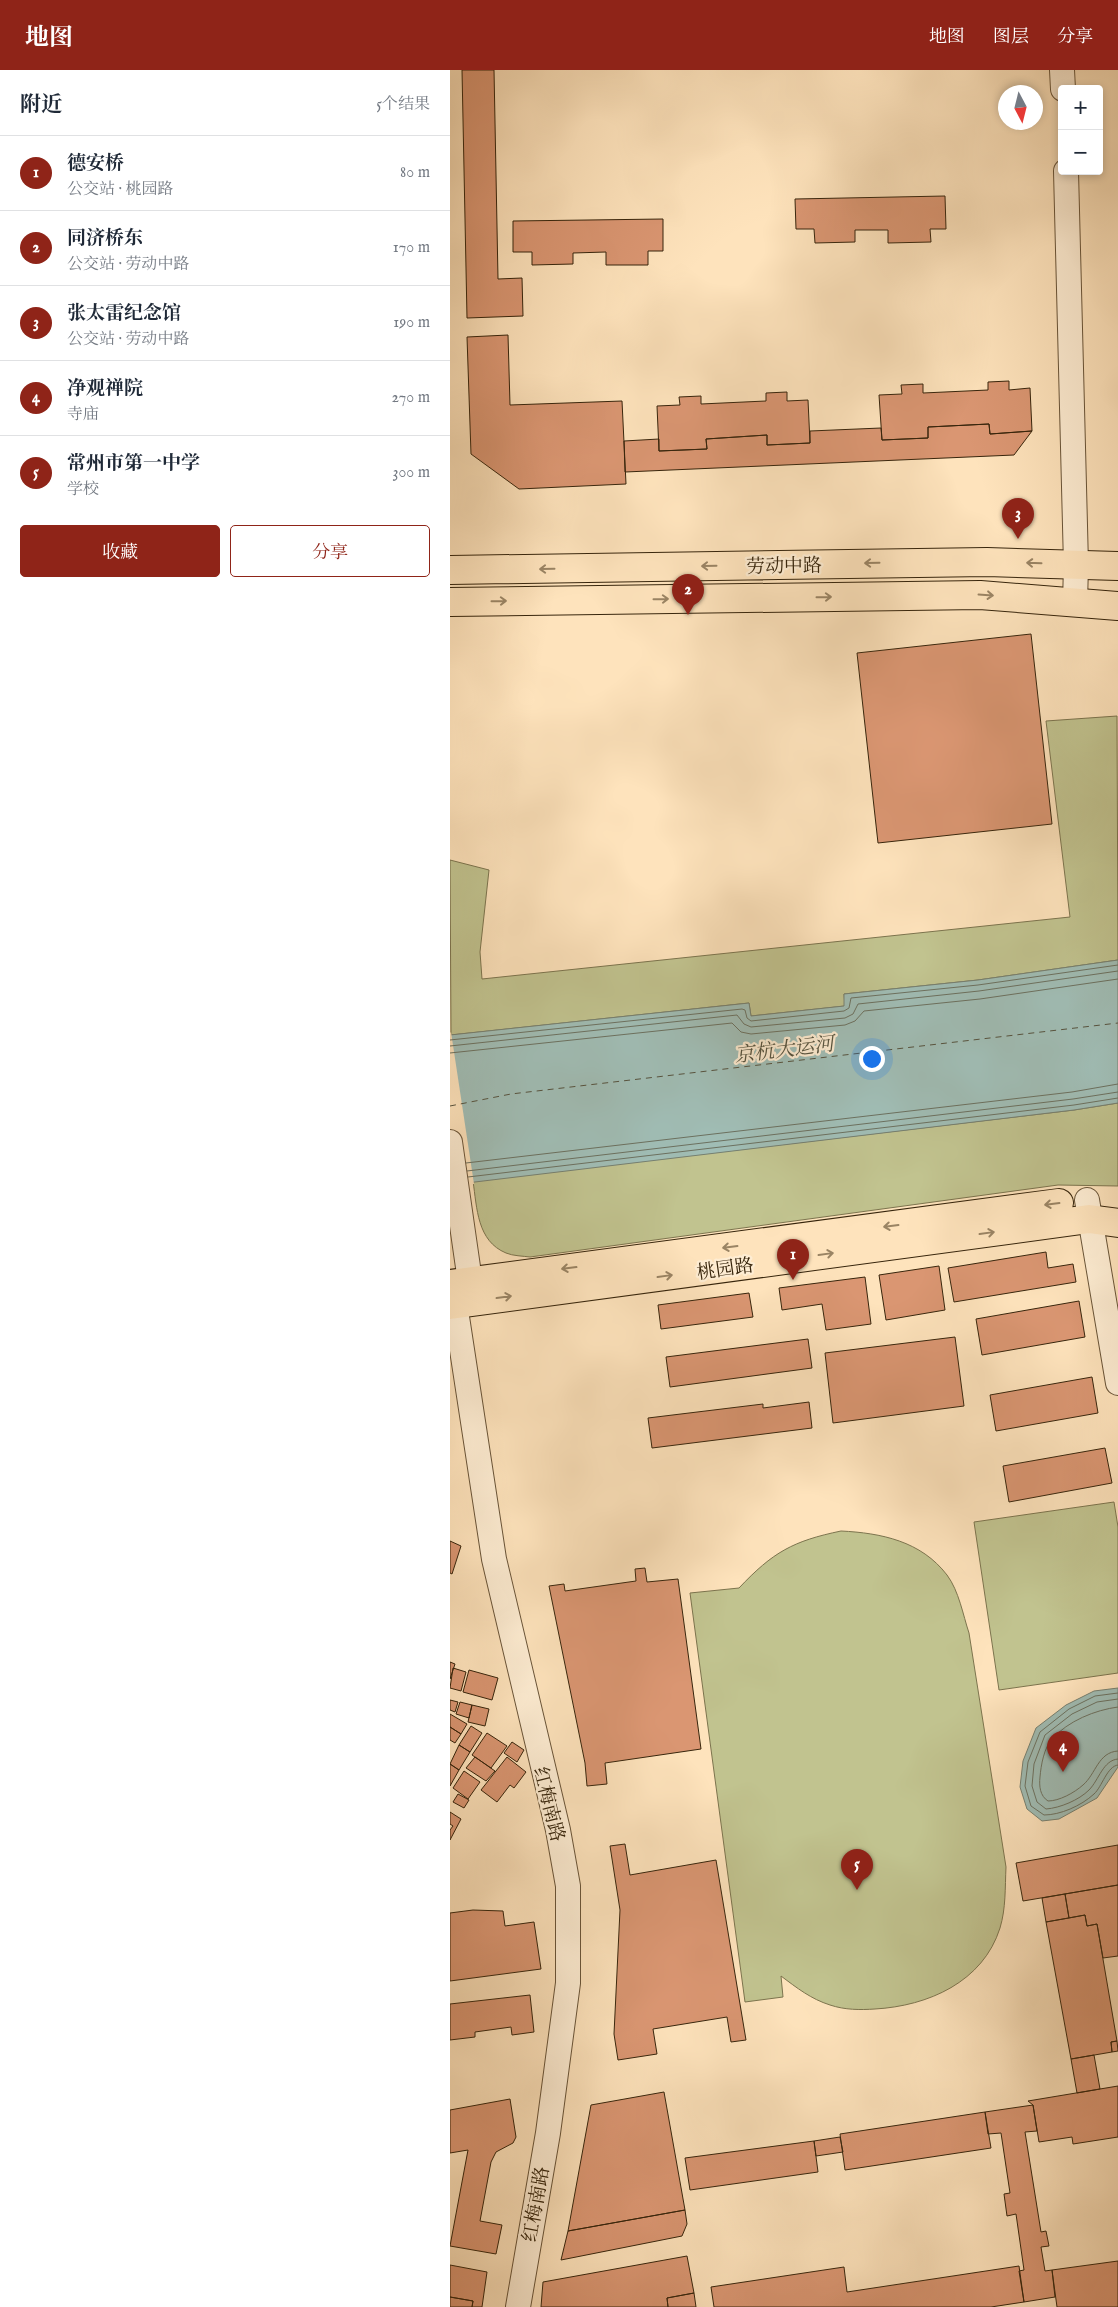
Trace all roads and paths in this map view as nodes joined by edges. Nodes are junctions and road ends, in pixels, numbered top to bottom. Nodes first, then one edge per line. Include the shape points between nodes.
1 (1062, 70) edge
2 (1063, 85) edge
3 (1066, 175) edge
4 (1076, 565) junction
5 (1118, 566) edge
6 (450, 570) edge
7 (450, 602) edge
8 (1074, 603) junction
9 (1118, 606) edge
10 (450, 1142) edge
11 (1118, 1204) edge
12 (1088, 1209) junction
13 (1118, 1223) edge
14 (455, 1294) edge
15 (1118, 1383) edge
16 (518, 2307) edge

1 - 2 street
3 - 4 street
4 - 5 main road, 劳动中路
4 -> 6 main road, 劳动中路 via 987,562
4 - 8 street
7 -> 8 main road, 劳动中路 via 980,595
8 - 9 main road, 劳动中路
10 - 14 street, 红梅南路 via 466,1251
11 - 12 main road, 桃园路
12 - 13 main road, 桃园路
12 - 14 main road, 桃园路
12 - 15 street
14 - 16 street, 红梅南路 via 494,1559 558,1830 568,1886 568,1983 548,2133

